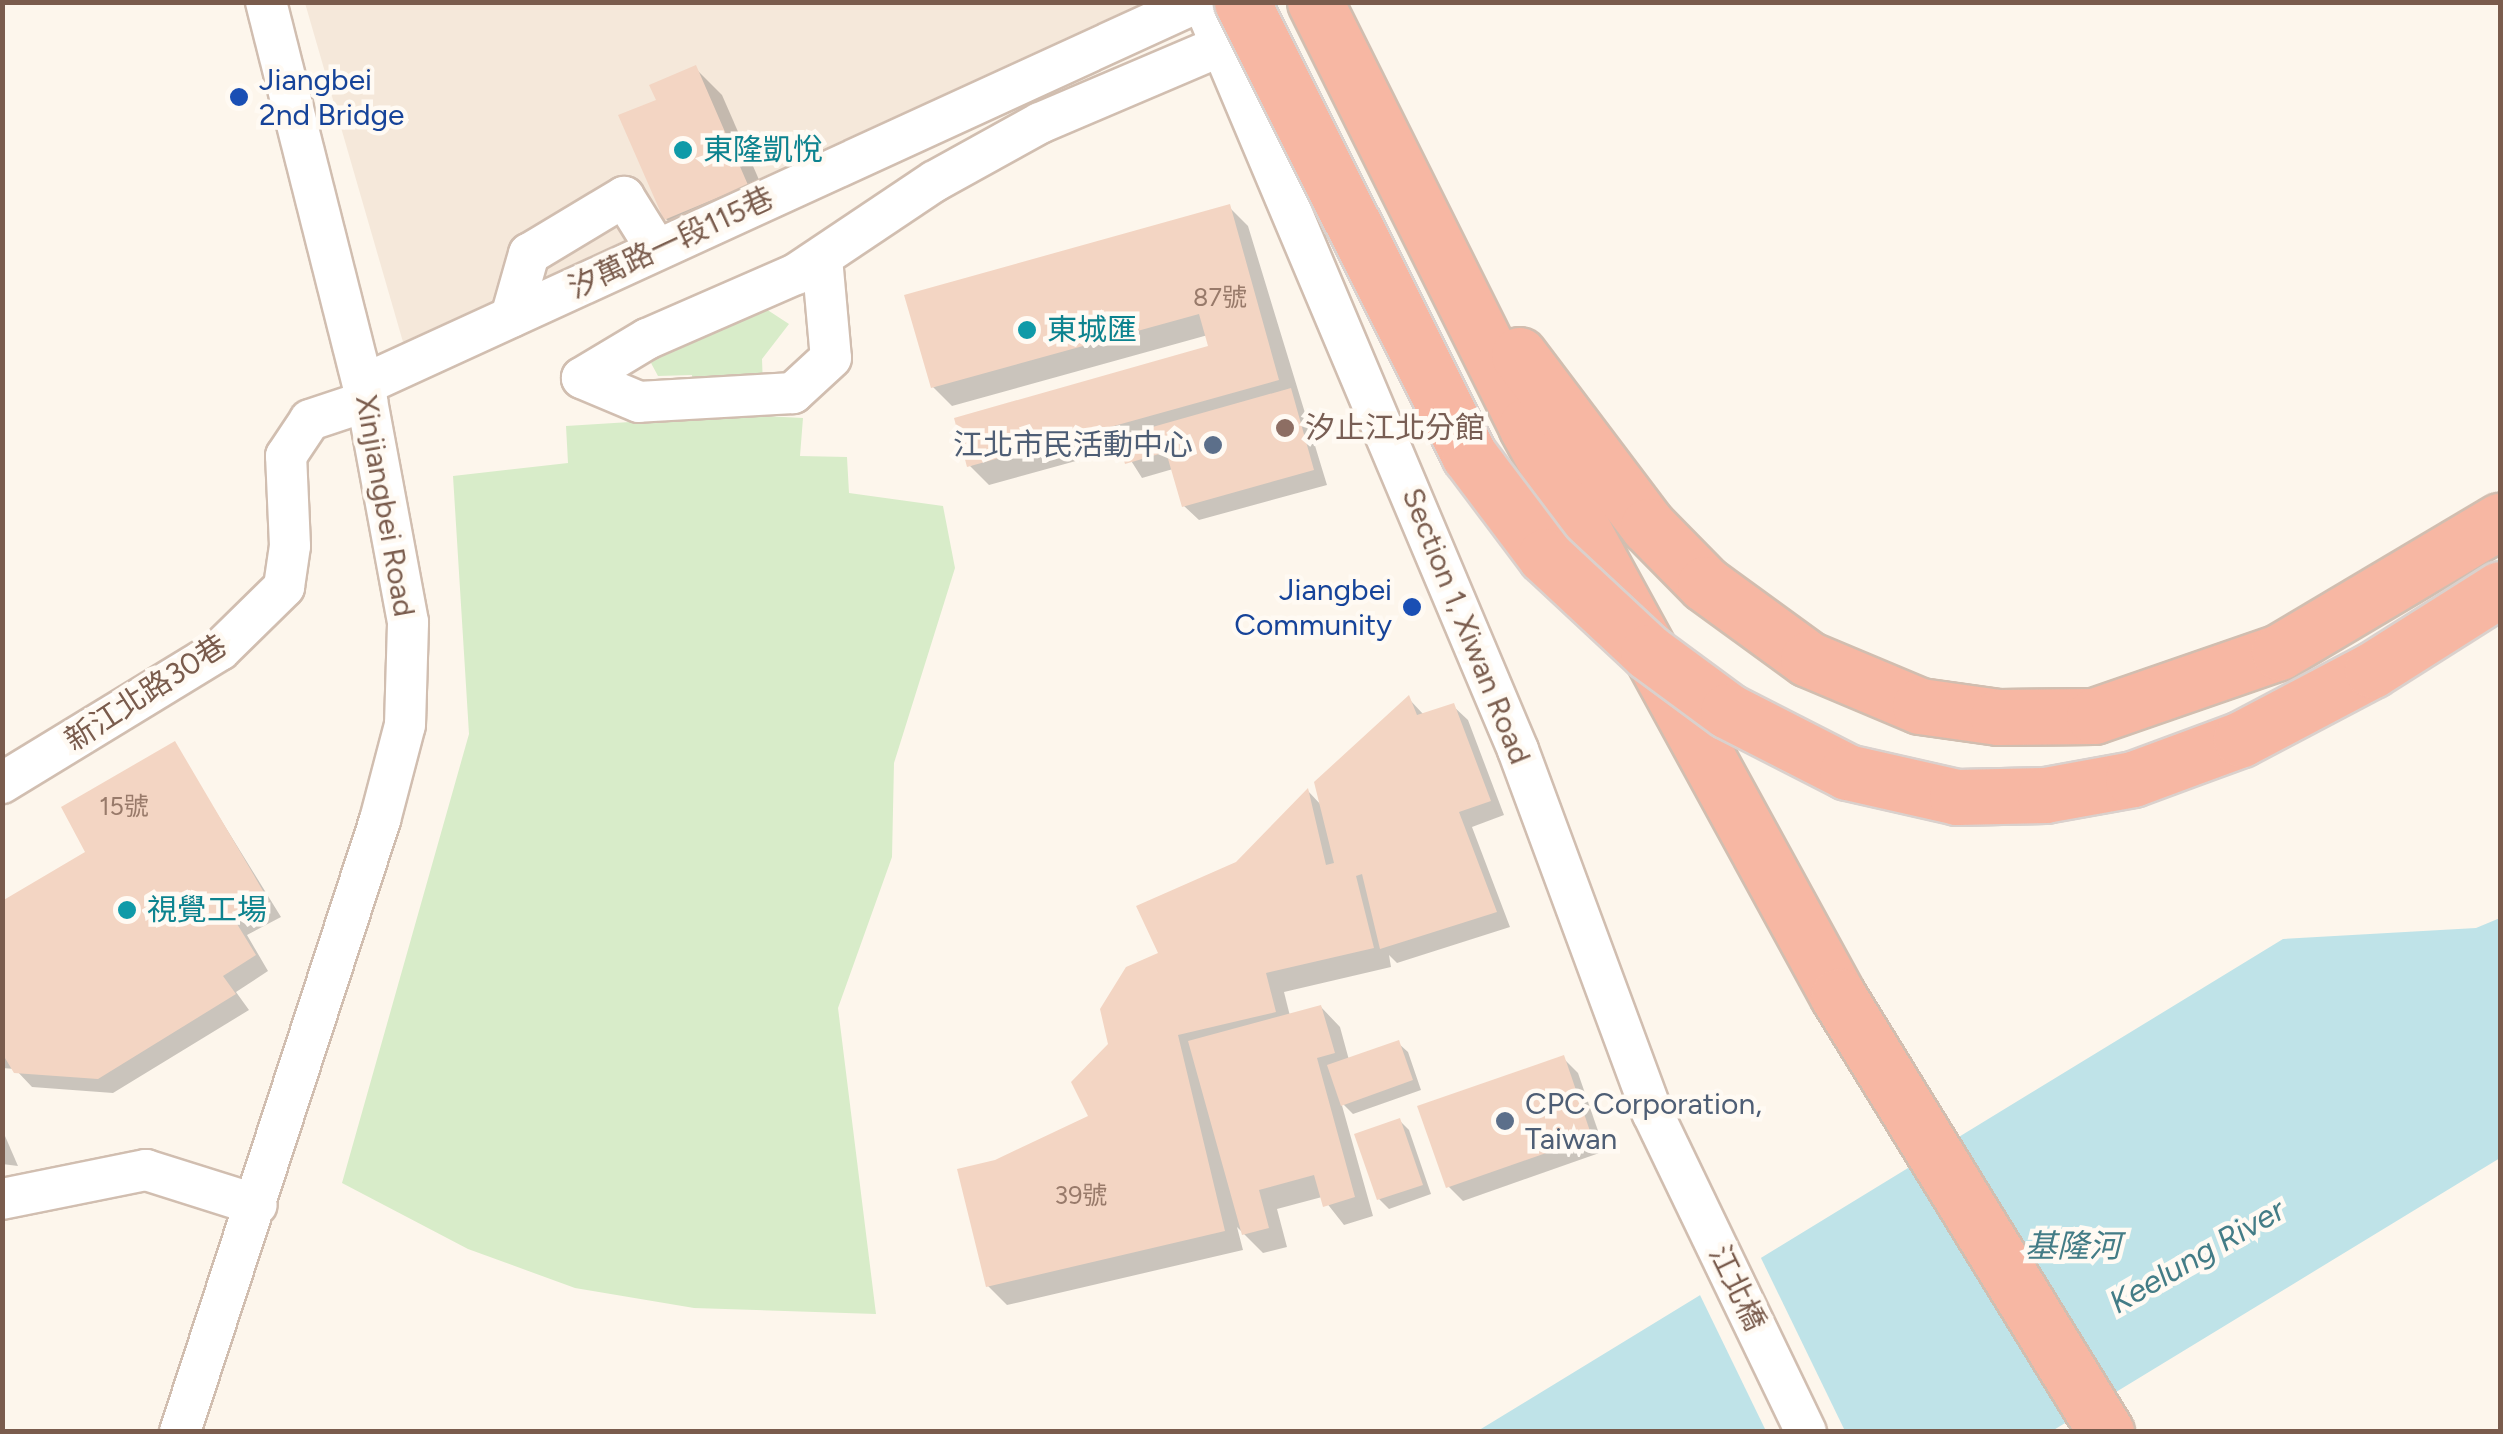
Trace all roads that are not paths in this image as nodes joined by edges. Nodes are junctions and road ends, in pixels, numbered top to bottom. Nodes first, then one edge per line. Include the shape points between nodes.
1 (266, 2) edge
2 (1200, 2) edge
3 (1314, 2) edge
4 (1232, 24) edge
5 (656, 250) junction
6 (1441, 252) junction
7 (822, 258) junction
8 (511, 317) junction
9 (365, 393) junction
10 (2500, 521) edge
11 (2500, 589) edge
12 (2, 783) edge
13 (1668, 1144) joint
14 (2, 1199) edge
15 (251, 1222) junction
16 (180, 1432) edge
17 (1806, 1432) edge
18 (2106, 1432) edge

1 - 9 street, Xinjiangbei Road
2 - 4 street, Section 1, Xiwan Road
2 - 5 street, 汐萬路一段115巷
3 - 6 highway
4 - 7 street via 936,181
4 - 11 highway, bridge via 1469,455 1545,556 1648,652 1728,711 1847,772 1957,797 2045,795 2134,780 2241,739 2372,670
4 - 13 street, Section 1, Xiwan Road
5 - 8 street, 汐萬路一段115巷
5 - 8 street via 624,197 528,254
6 - 10 highway via 1648,526 1705,584 1808,659 1920,706 1998,718 2094,716 2279,652
6 - 18 highway via 1526,426 1838,996
7 - 7 street via 646,339 582,378 639,402 793,393 831,358
8 - 9 street, 汐萬路一段115巷
9 - 12 street, 新江北路30巷 via 310,420 286,456 290,546 284,587 220,650
9 - 15 street, Xinjiangbei Road via 408,622 405,725
13 - 17 street, 江北橋
14 - 15 street via 146,1170
15 - 16 street, Xinjiangbei Road

